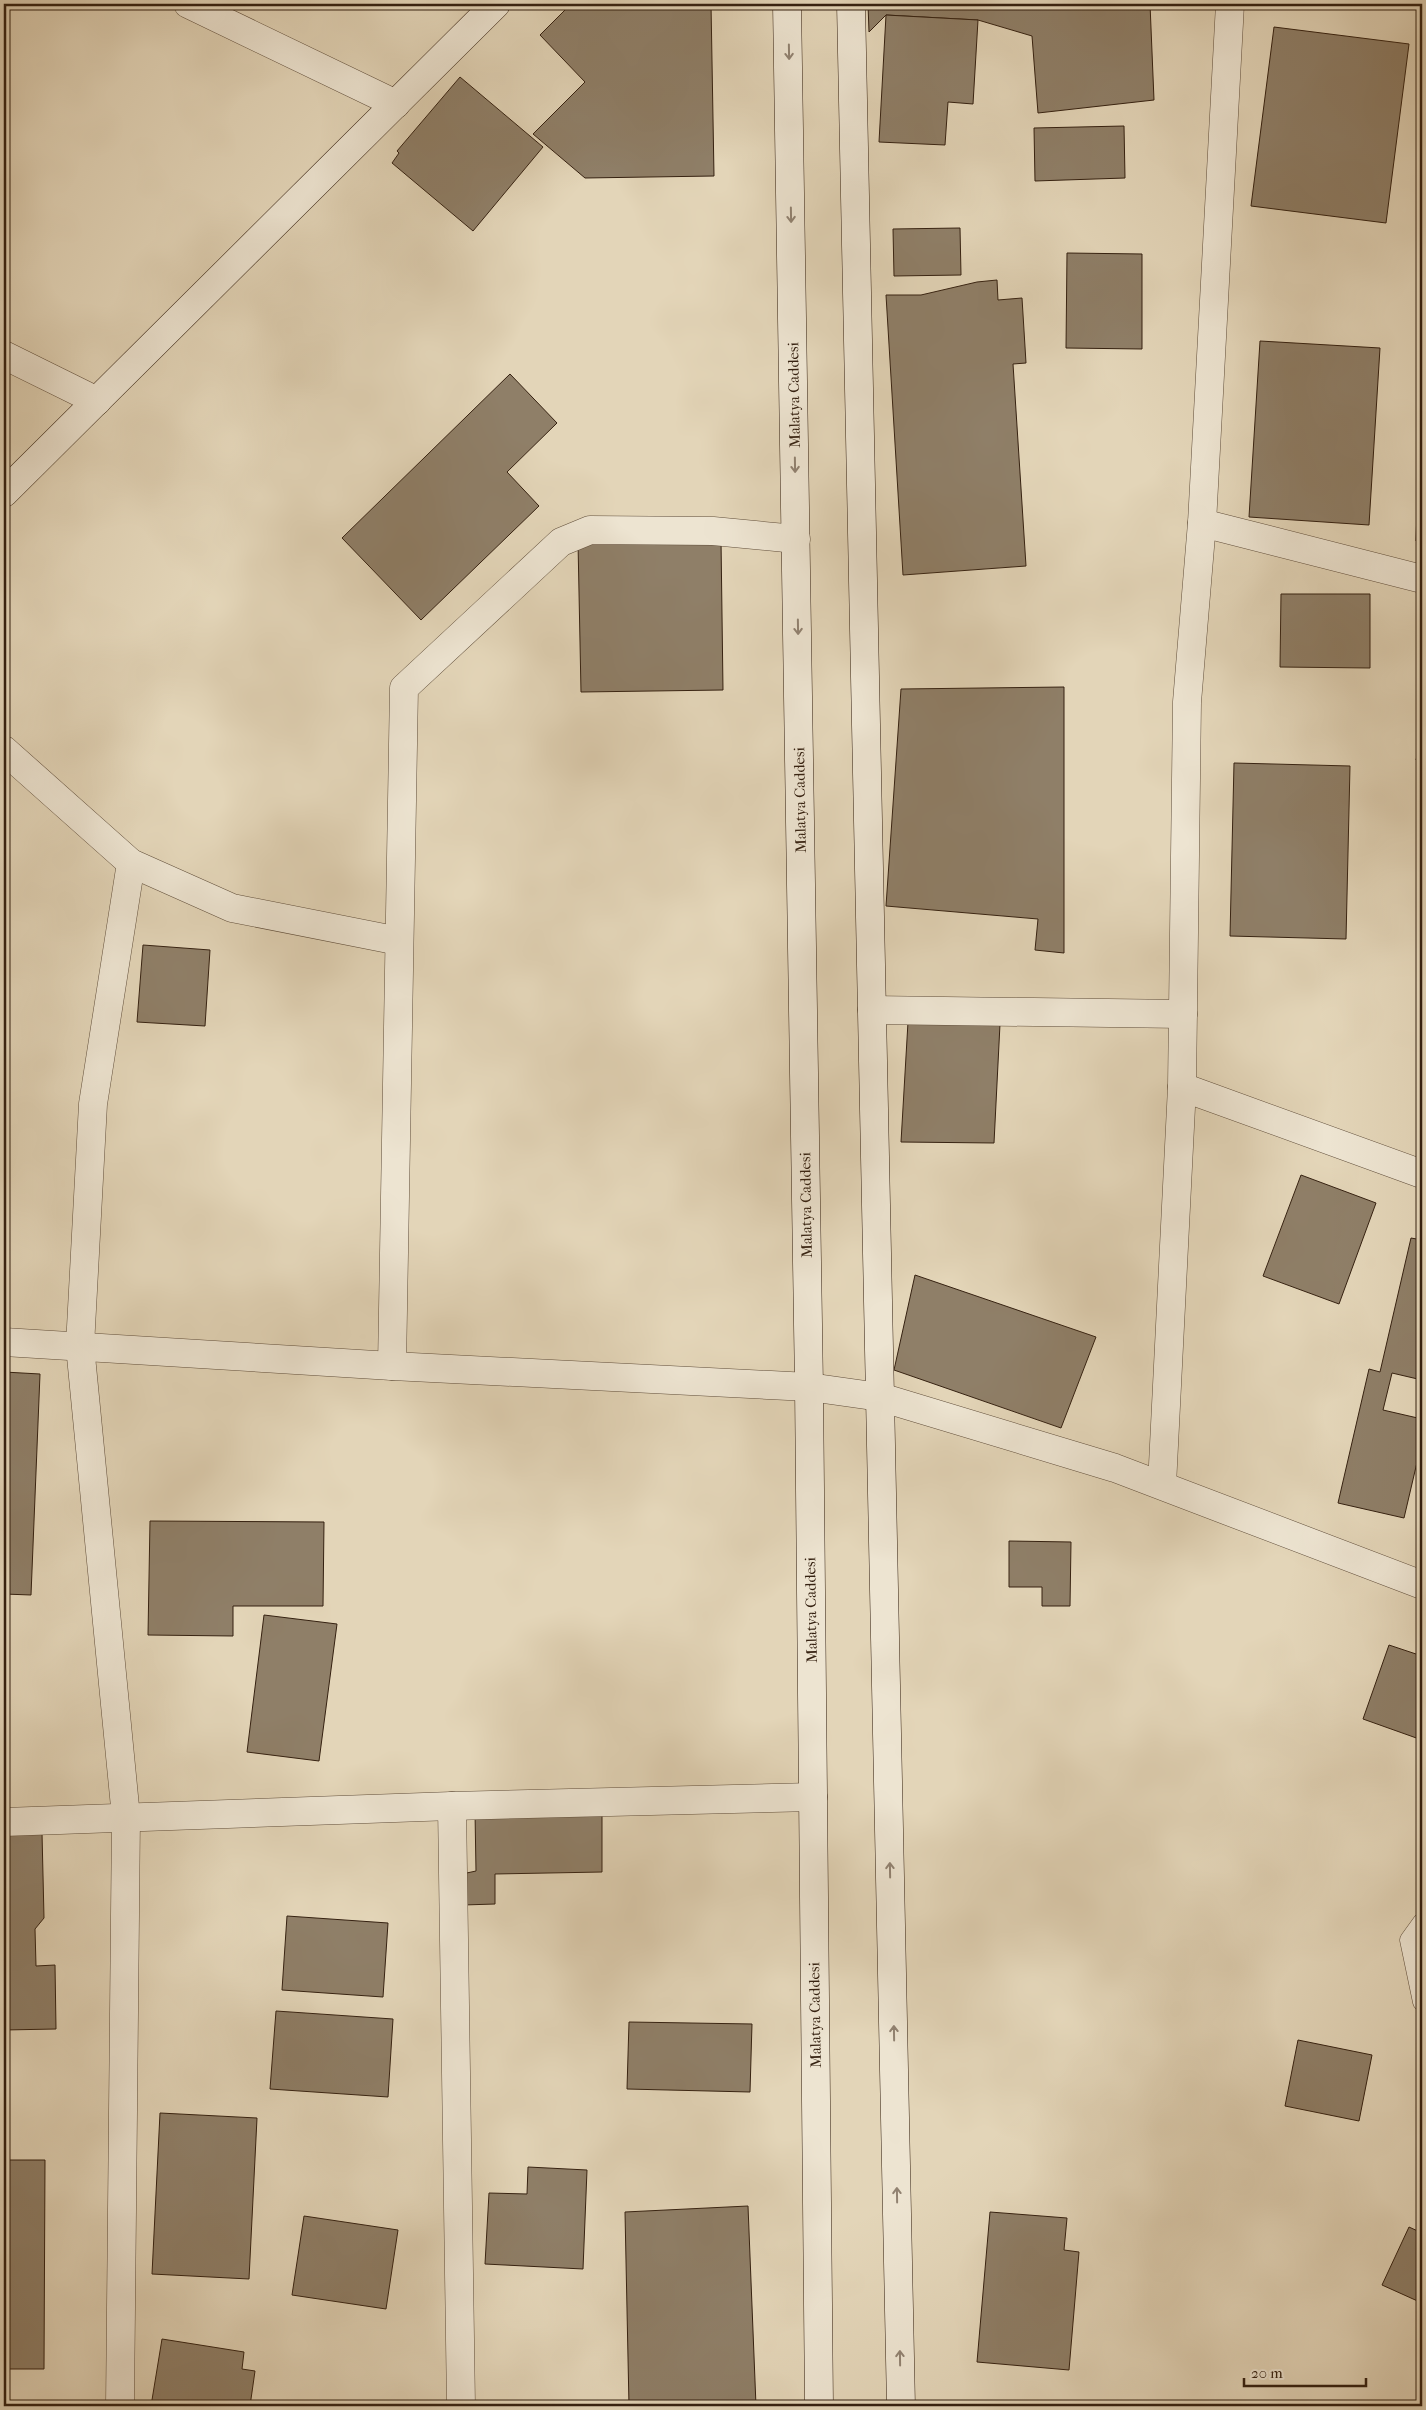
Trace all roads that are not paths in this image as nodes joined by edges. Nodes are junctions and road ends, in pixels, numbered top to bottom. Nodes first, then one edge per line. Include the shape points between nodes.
1 (188, 4) edge
2 (496, 4) edge
3 (787, 4) edge
4 (851, 4) edge
5 (1230, 4) edge
6 (396, 104) junction
7 (4, 355) edge
8 (97, 401) junction
9 (4, 493) edge
10 (1202, 523) junction
11 (796, 539) junction
12 (1422, 579) edge
13 (4, 750) edge
14 (131, 863) junction
15 (399, 942) junction
16 (872, 1010) junction
17 (1183, 1014) junction
18 (1182, 1086) junction
19 (1422, 1174) edge
20 (4, 1342) edge
21 (80, 1346) junction
22 (392, 1366) junction
23 (808, 1387) junction
24 (880, 1397) junction
25 (1162, 1485) junction
26 (1422, 1586) edge
27 (813, 1797) junction
28 (452, 1806) junction
29 (126, 1817) junction
30 (4, 1822) edge
31 (1422, 1922) edge
32 (1422, 2002) edge
33 (120, 2406) edge
34 (461, 2406) edge
35 (819, 2406) edge
36 (901, 2406) edge

1 - 6 street
2 - 6 street
3 -> 11 street, Malatya Caddesi
4 - 16 street
5 - 10 street
6 - 8 street
7 - 8 street
8 - 9 street
10 - 12 street
10 - 17 street via 1187,702
11 - 15 street via 713,532 590,530 561,542 404,688
11 -> 23 street, Malatya Caddesi
13 - 14 street
14 - 15 street via 232,908
14 - 21 street via 93,1104
15 - 22 street
16 - 17 street
16 - 24 street
17 - 18 street
18 - 19 street
18 - 25 street
20 - 21 street
21 - 22 street
21 - 29 street
22 - 23 street
23 - 24 street
23 - 27 street, Malatya Caddesi
24 - 25 street
36 -> 24 street
25 - 26 street
27 - 28 street
27 - 35 street, Malatya Caddesi
28 - 29 street
28 - 34 street
29 - 30 street
29 - 33 street
31 - 32 lane via 1409,1940

